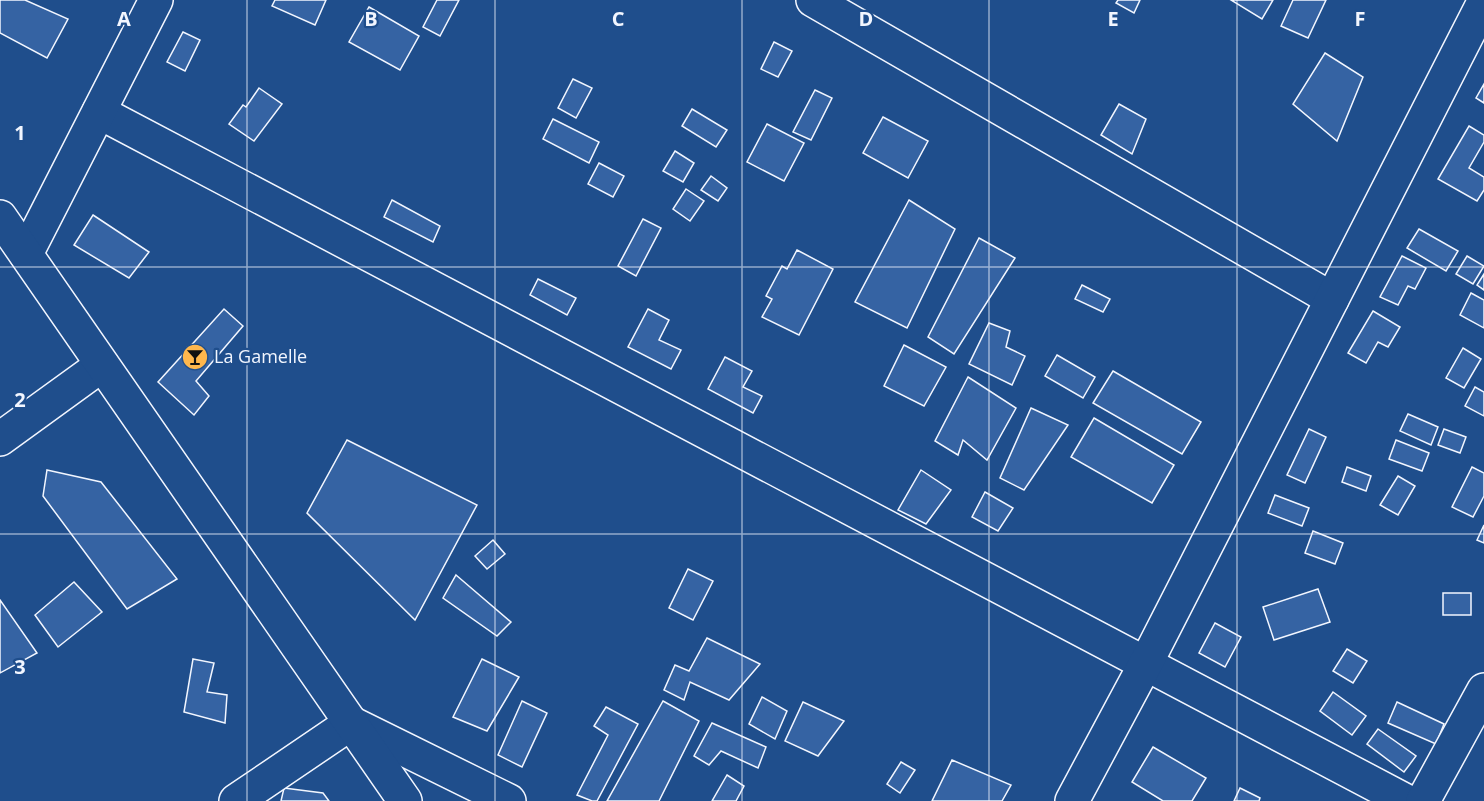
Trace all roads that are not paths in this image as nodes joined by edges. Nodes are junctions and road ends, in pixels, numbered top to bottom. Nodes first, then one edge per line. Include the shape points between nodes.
1 (156, 0) edge
2 (813, 0) edge
3 (1484, 2) edge
4 (99, 112) junction
5 (0, 217) edge
6 (26, 254) junction
7 (1332, 299) junction
8 (102, 365) junction
9 (0, 439) edge
10 (1146, 663) junction
11 (1484, 690) edge
12 (351, 723) junction
13 (236, 801) edge
14 (405, 801) edge
15 (509, 801) edge
16 (1072, 801) edge
17 (1406, 801) edge
18 (1423, 801) edge

1 - 4 street
2 - 7 street
3 - 7 street
4 - 6 street
4 - 10 street
5 - 6 street
6 - 8 street
7 - 10 street
8 - 9 street
8 - 12 street
10 - 16 street
10 - 17 street
11 - 18 street
12 - 13 street
12 - 14 street
12 - 15 street

